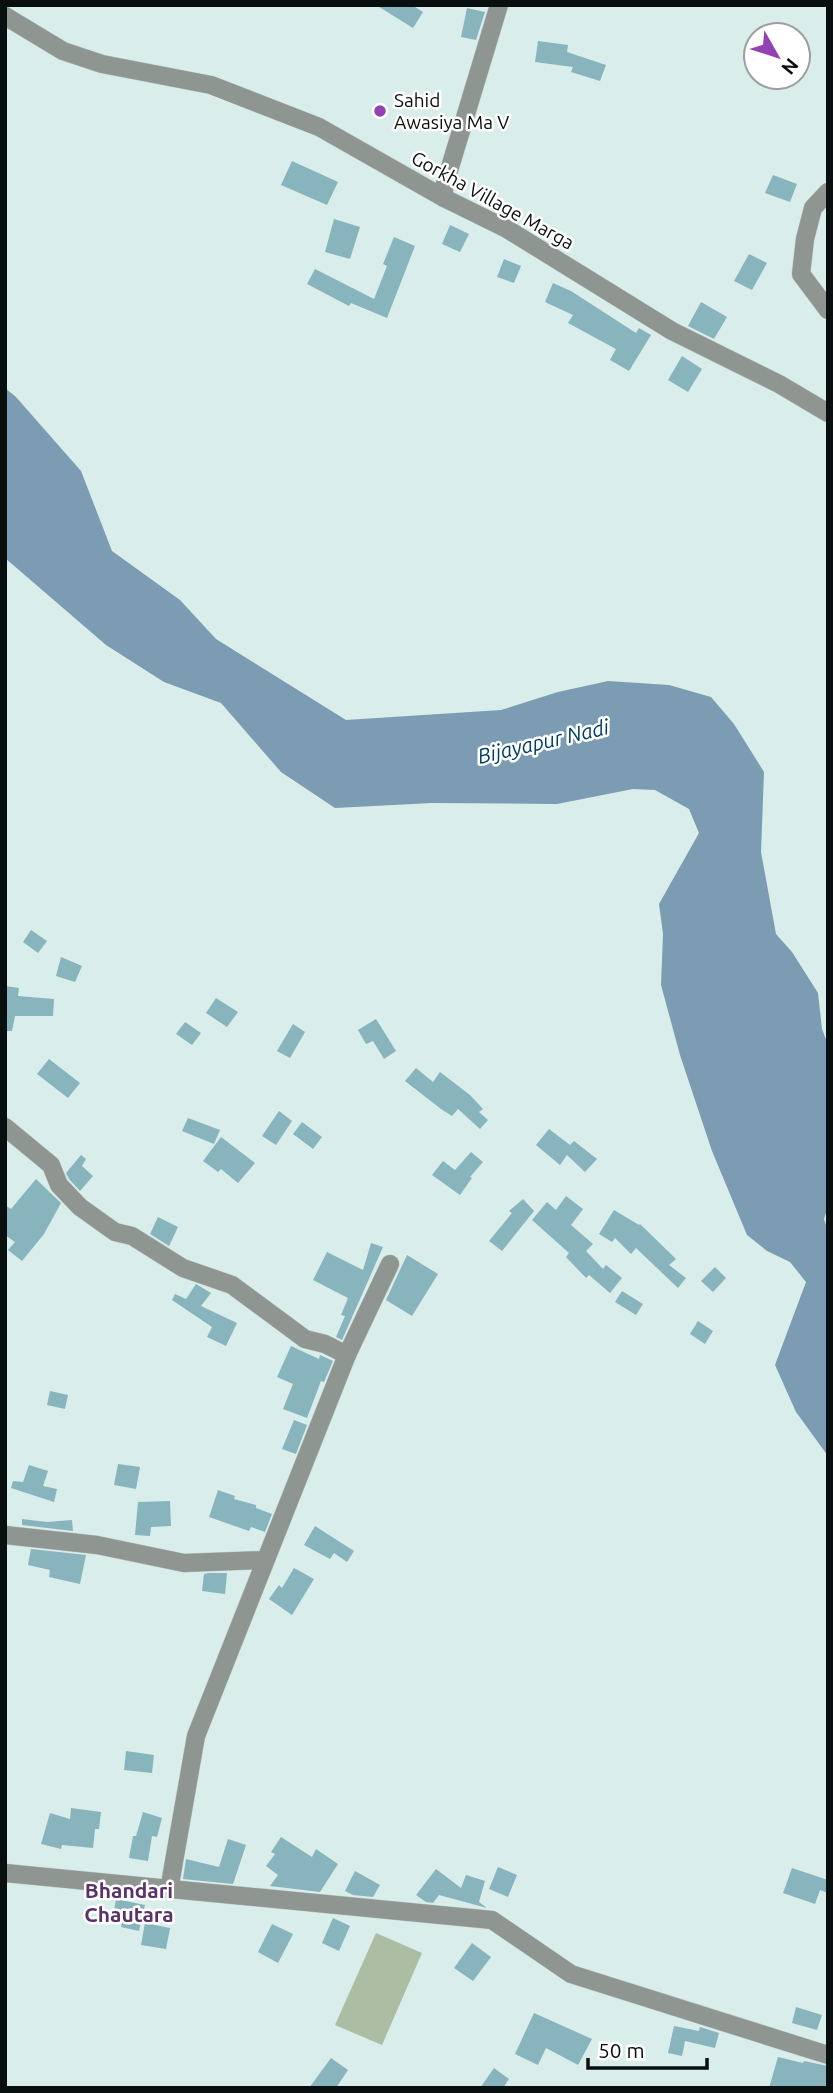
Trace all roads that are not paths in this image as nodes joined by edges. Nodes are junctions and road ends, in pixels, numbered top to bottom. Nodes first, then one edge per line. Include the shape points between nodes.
1 (499, 5) edge
2 (5, 16) edge
3 (828, 192) edge
4 (444, 198) junction
5 (828, 310) edge
6 (828, 414) edge
7 (5, 1127) edge
8 (390, 1264) dead end
9 (347, 1355) junction
10 (5, 1535) edge
11 (265, 1560) junction
12 (5, 1873) edge
13 (169, 1890) junction
14 (828, 2054) edge

1 - 4 street
2 - 4 street, Gorkha Village Marga via 63,51 102,64 211,85 306,122
3 - 5 street via 813,208 801,274
4 - 6 street, Gorkha Village Marga via 507,229 671,331 779,384
7 - 9 street via 51,1165 59,1185 80,1208 115,1232 132,1236 183,1268 232,1285 305,1339
8 - 9 street
9 - 11 street
10 - 11 street via 97,1545 184,1563
11 - 13 street via 196,1736
12 - 13 street
13 - 14 street via 492,1920 571,1974

